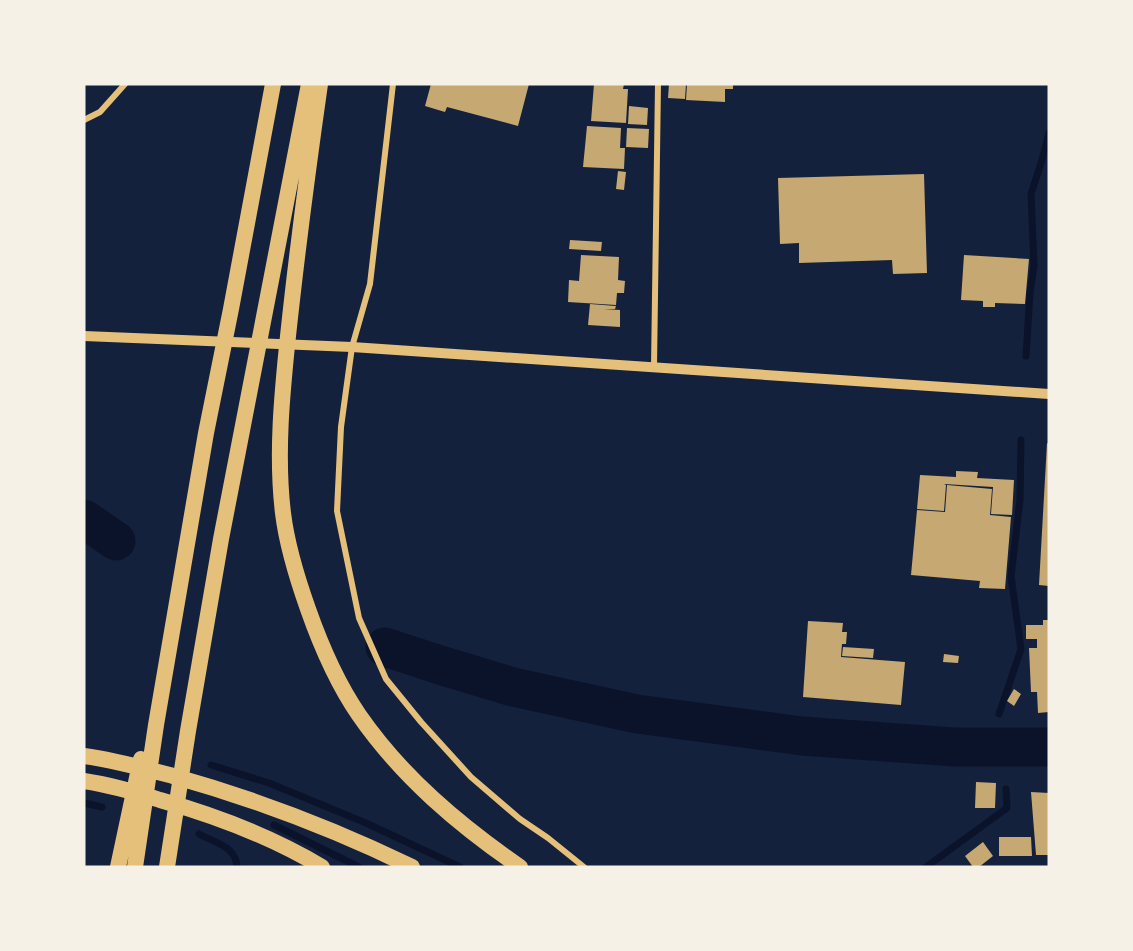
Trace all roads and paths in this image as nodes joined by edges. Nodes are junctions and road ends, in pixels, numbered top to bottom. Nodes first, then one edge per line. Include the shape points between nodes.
1 (125, 84) edge
2 (273, 84) edge
3 (309, 84) edge
4 (320, 84) edge
5 (393, 84) edge
6 (658, 84) edge
7 (84, 120) edge
8 (84, 336) edge
9 (352, 348) junction
10 (654, 367) junction
11 (1049, 393) edge
12 (84, 756) edge
13 (84, 782) edge
14 (131, 841) junction
15 (168, 859) edge
16 (118, 867) edge
17 (135, 867) edge
18 (322, 867) edge
19 (412, 867) edge
20 (520, 867) edge
21 (584, 867) edge

1 - 7 street via 100,112
2 - 14 highway
3 - 15 highway via 221,539
4 - 20 highway via 291,309 281,427 283,512 290,553 317,635 336,676 385,750 458,821
5 - 9 street via 370,284
6 - 10 street
8 - 9 street
9 - 10 street
9 - 21 street via 341,427 337,511 359,618 386,679 471,777
10 - 11 street
12 - 19 highway via 154,771 253,801
13 - 18 highway via 191,808 270,839
14 - 16 highway
14 - 17 highway

